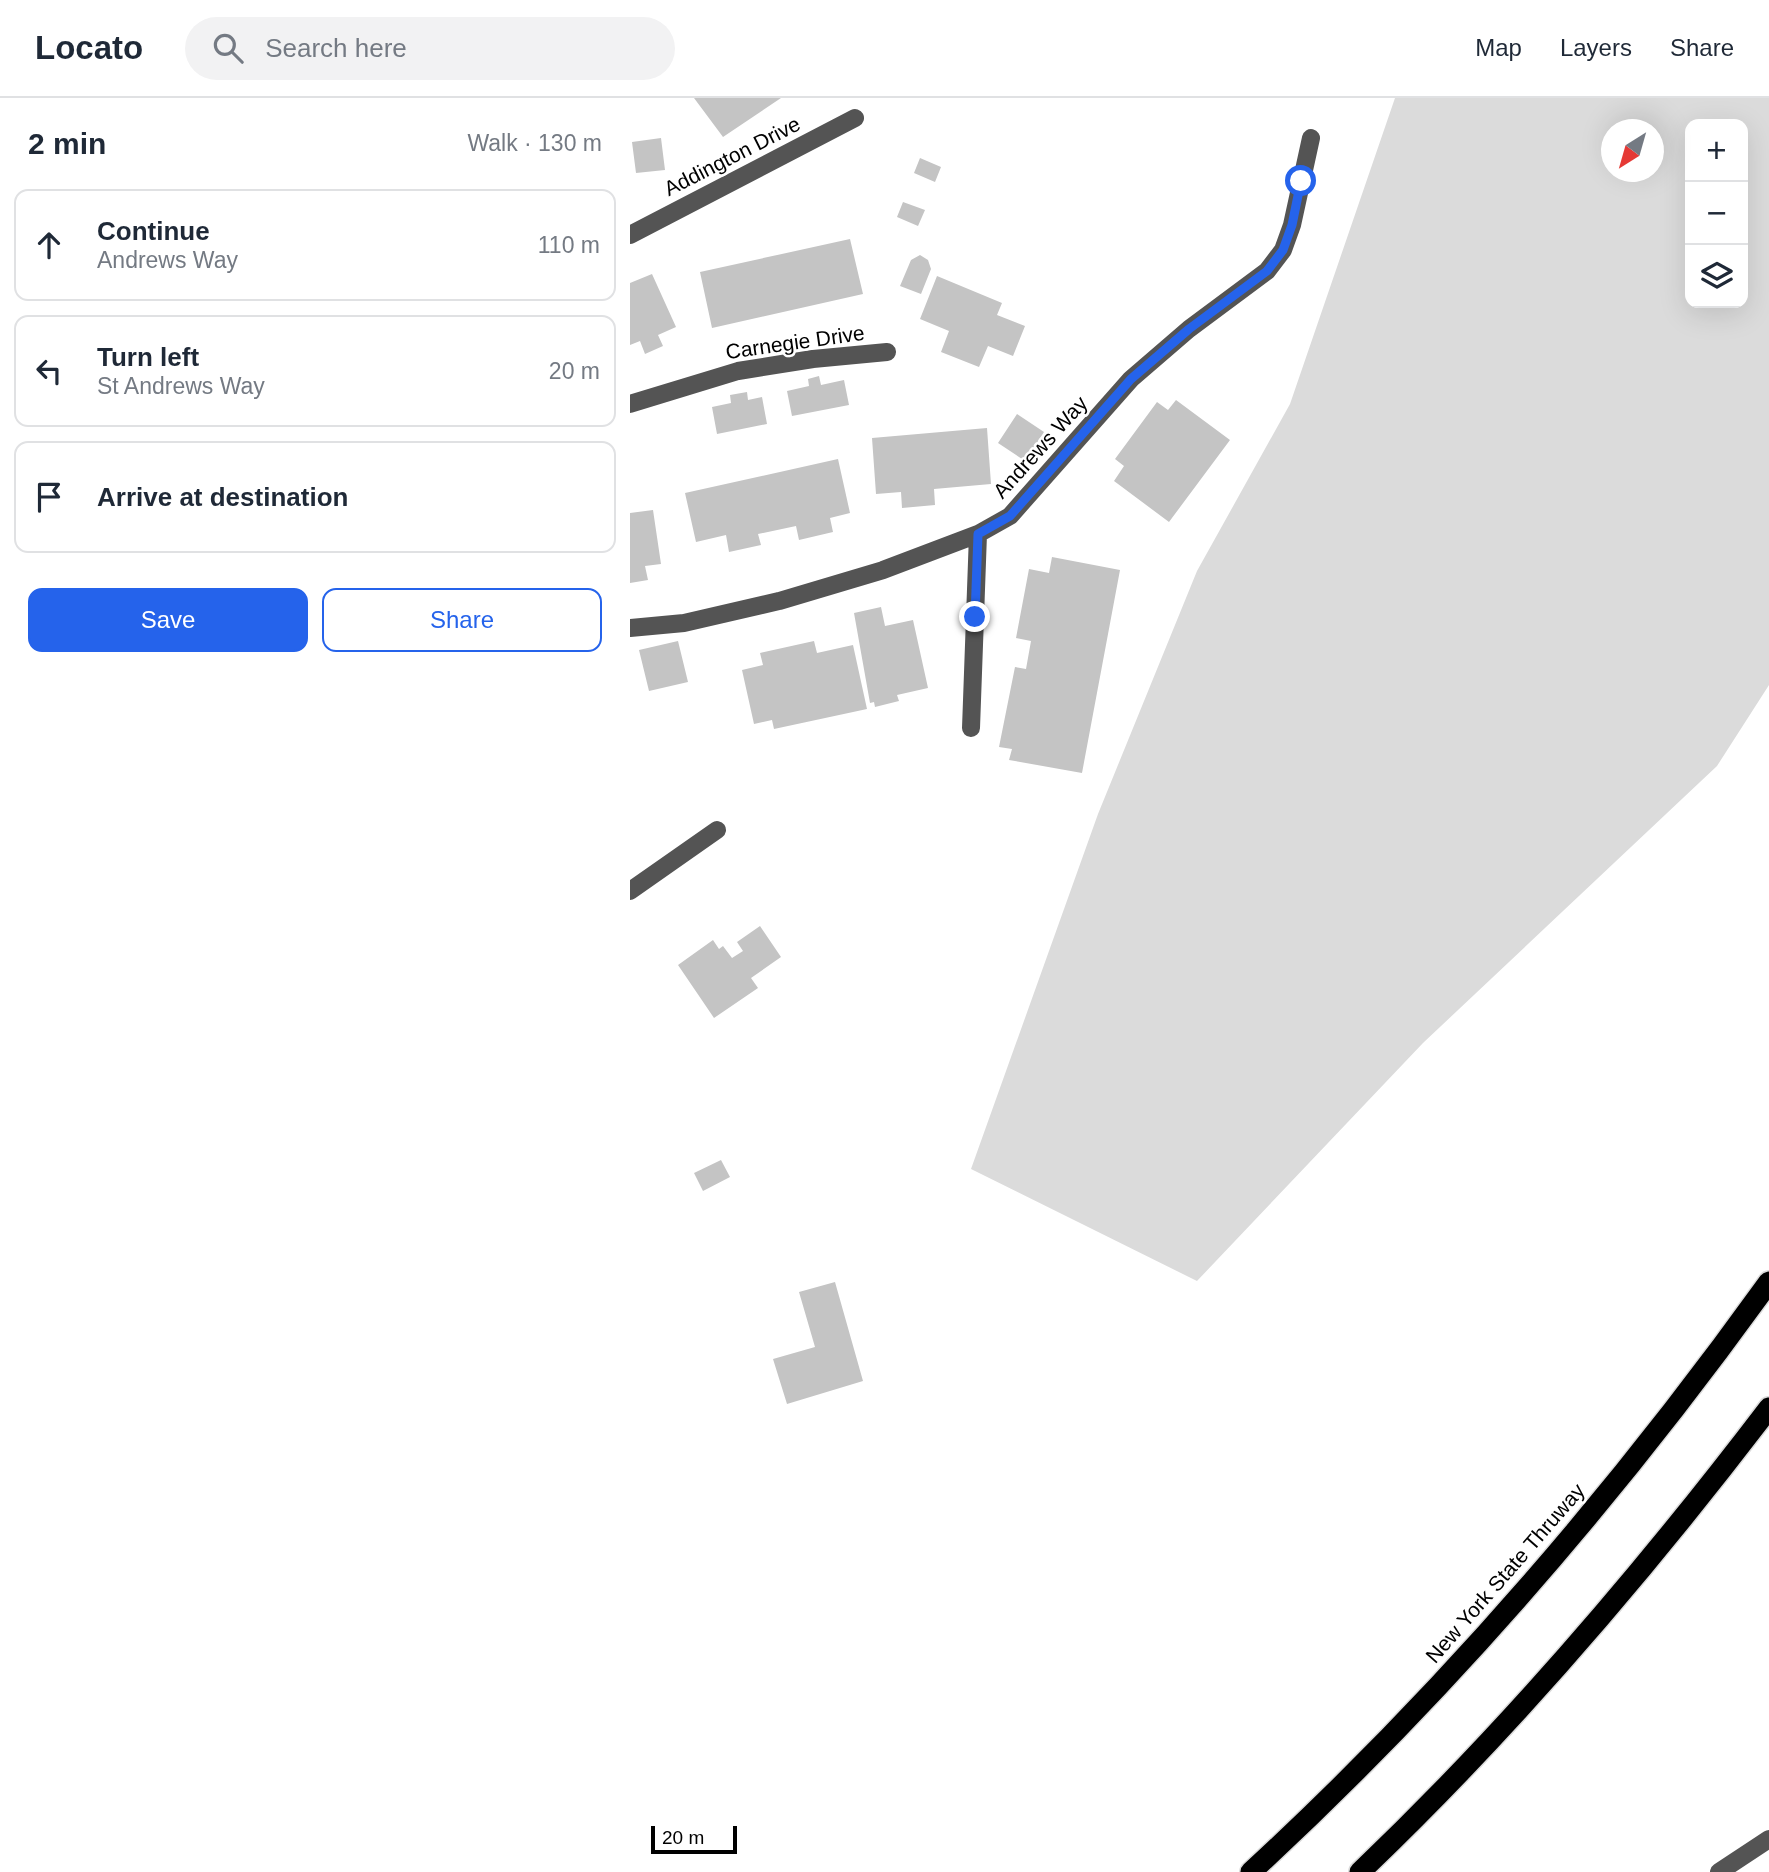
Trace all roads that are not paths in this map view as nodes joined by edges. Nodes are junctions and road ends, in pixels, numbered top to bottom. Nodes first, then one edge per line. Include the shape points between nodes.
1 (855, 118) dead end
2 (1311, 138) dead end
3 (630, 235) edge
4 (887, 352) dead end
5 (630, 404) edge
6 (978, 534) junction
7 (630, 628) edge
8 (971, 728) dead end
9 (717, 830) dead end
10 (630, 891) edge
11 (1769, 1282) edge
12 (1769, 1408) edge
13 (1769, 1839) edge
14 (1251, 1872) edge
15 (1360, 1872) edge
16 (1719, 1872) edge

1 - 3 street, Addington Drive
2 - 6 street, Andrews Way via 1292,225 1283,250 1267,271 1131,379 1010,516
4 - 5 street, Carnegie Drive via 737,371
6 - 7 street, Andrews Way via 883,570 779,601 684,623
6 - 8 street
9 - 10 street
11 - 14 highway, New York State Thruway via 1662,1424 1536,1577 1403,1723
12 - 15 highway via 1582,1639
13 - 16 street

